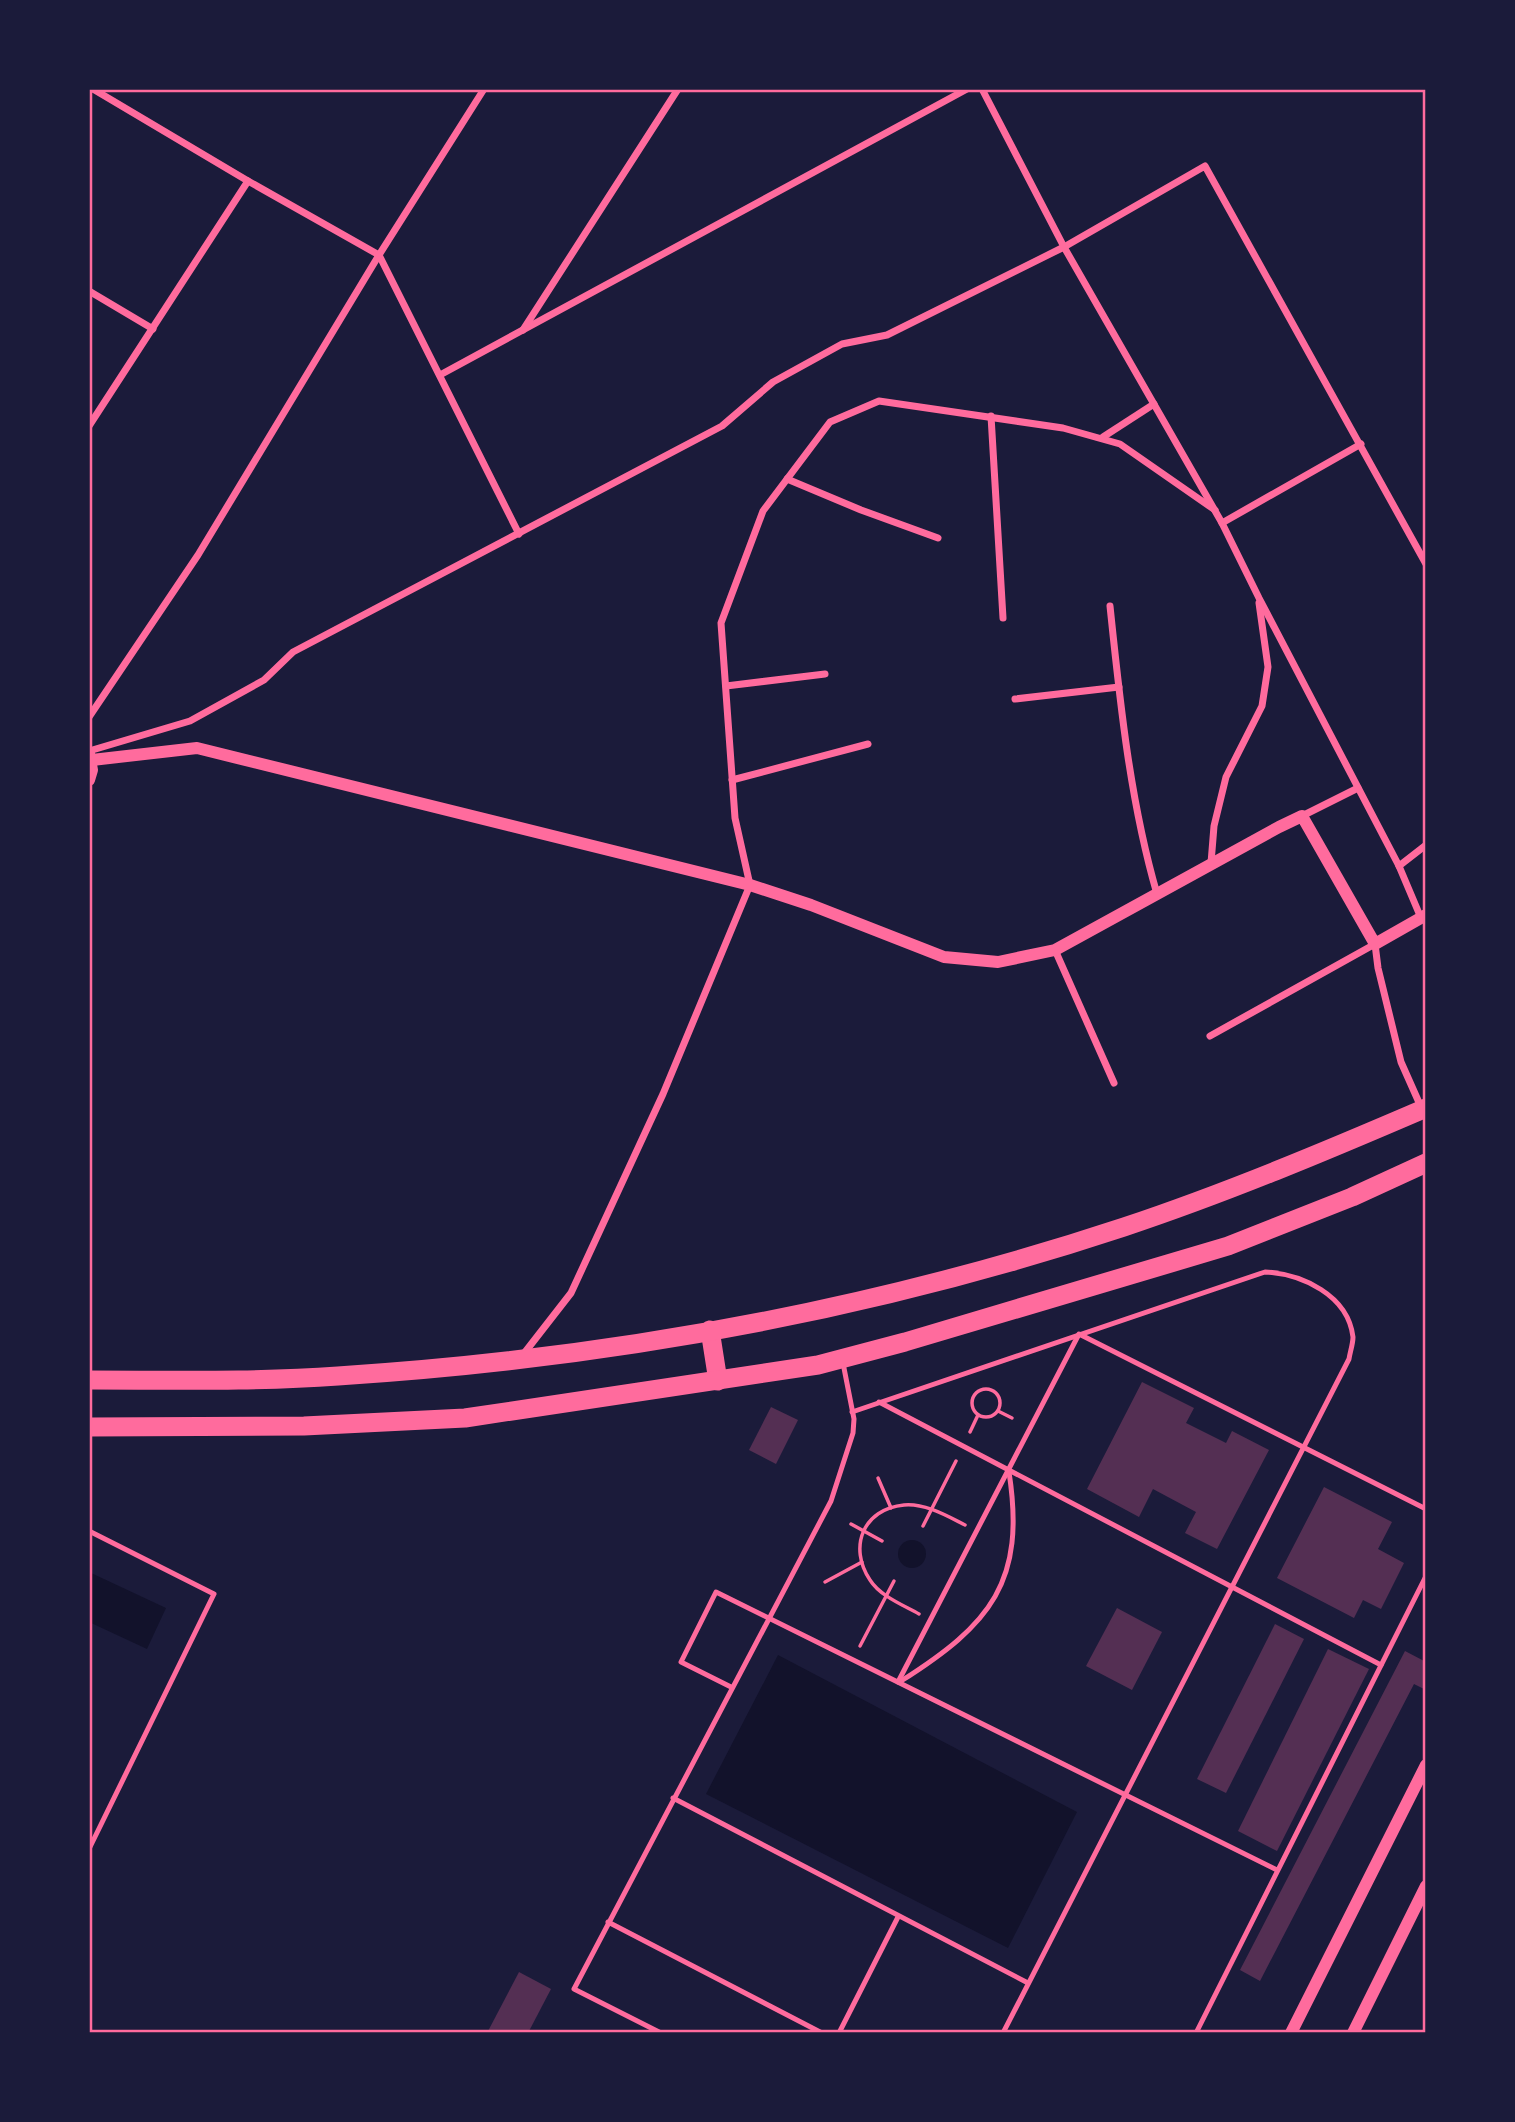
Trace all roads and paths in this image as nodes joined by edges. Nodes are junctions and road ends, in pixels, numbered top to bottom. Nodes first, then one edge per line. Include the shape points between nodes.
1 (93, 89) edge
2 (484, 89) edge
3 (678, 89) edge
4 (967, 89) edge
5 (982, 89) edge
6 (248, 181) junction
7 (1064, 247) junction
8 (379, 255) junction
9 (89, 291) edge
10 (153, 329) junction
11 (522, 331) junction
12 (440, 375) junction
13 (1154, 404) junction
14 (991, 416) junction
15 (89, 426) edge
16 (1104, 437) junction
17 (1361, 444) junction
18 (787, 479) junction
19 (1215, 510) junction
20 (1222, 523) junction
21 (519, 534) junction
22 (938, 538) dead end
23 (1426, 564) edge
24 (1259, 598) junction
25 (1110, 606) dead end
26 (1003, 618) dead end
27 (825, 674) dead end
28 (726, 686) junction
29 (1119, 687) junction
30 (1015, 699) dead end
31 (89, 718) edge
32 (868, 744) dead end
33 (90, 755) edge
34 (89, 780) edge
35 (732, 780) junction
36 (1359, 788) junction
37 (1302, 816) junction
38 (1426, 845) edge
39 (1211, 864) junction
40 (1399, 866) junction
41 (750, 885) junction
42 (1157, 894) junction
43 (1423, 916) edge
44 (1375, 944) junction
45 (1055, 950) junction
46 (1210, 1035) dead end
47 (1114, 1083) dead end
48 (1424, 1109) edge
49 (1426, 1163) edge
50 (1426, 1171) edge
51 (1403, 1174) junction
52 (710, 1330) junction
53 (1079, 1334) junction
54 (520, 1358) junction
55 (843, 1360) junction
56 (89, 1380) edge
57 (718, 1381) junction
58 (979, 1384) dead end
59 (981, 1391) junction
60 (879, 1402) junction
61 (998, 1411) junction
62 (852, 1412) junction
63 (978, 1415) junction
64 (1012, 1418) dead end
65 (89, 1427) edge
66 (970, 1432) dead end
67 (1302, 1447) junction
68 (956, 1461) dead end
69 (1008, 1470) junction
70 (878, 1478) dead end
71 (891, 1508) junction
72 (1426, 1509) edge
73 (931, 1510) junction
74 (851, 1524) dead end
75 (923, 1526) dead end
76 (967, 1526) dead end
77 (89, 1531) edge
78 (863, 1531) junction
79 (882, 1541) dead end
80 (862, 1562) junction
81 (1426, 1576) edge
82 (894, 1581) dead end
83 (825, 1582) dead end
84 (1232, 1587) junction
85 (887, 1595) junction
86 (919, 1614) dead end
87 (768, 1618) junction
88 (860, 1646) dead end
89 (1381, 1665) junction
90 (898, 1682) junction
91 (731, 1687) junction
92 (1426, 1765) edge
93 (1124, 1795) junction
94 (673, 1798) junction
95 (89, 1849) edge
96 (1277, 1870) junction
97 (1426, 1886) edge
98 (898, 1917) junction
99 (608, 1922) junction
100 (1028, 1983) junction
101 (661, 2033) edge
102 (822, 2033) edge
103 (839, 2033) edge
104 (1003, 2033) edge
105 (1196, 2033) edge
106 (1290, 2033) edge
107 (1353, 2033) edge

1 - 6 street
2 - 8 street
3 - 11 street
4 - 11 street
5 - 7 street
6 - 8 street
6 - 10 street
7 - 13 street
7 - 17 street via 1205,166
7 - 21 street via 887,335 842,344 774,382 722,426
8 - 12 street
8 - 31 street via 198,555
9 - 10 street
10 - 15 street
11 - 12 street
12 - 21 street
13 - 16 street
13 - 19 street
14 - 16 street
14 - 18 street via 880,401 830,422
14 - 26 street
16 - 19 street
17 - 20 street
17 - 23 street
18 - 22 street
18 - 28 street via 763,511 722,623
19 - 20 street
20 - 24 street
21 - 33 street via 293,652 264,680 190,721
24 - 36 street
24 - 39 street via 1268,667 1262,706 1226,777 1214,826
25 - 29 street
27 - 28 street
28 - 35 street
29 - 30 street
29 - 42 street via 1143,847
32 - 35 street
33 - 34 street
33 - 41 street via 197,748
35 - 41 street
36 - 37 street
36 - 40 street
37 - 39 street
37 - 44 street
38 - 40 street
39 - 42 street
40 - 43 street
41 - 45 street via 944,957 998,962
41 - 54 street via 663,1094 571,1293
42 - 45 street
43 - 44 street
44 - 46 street
44 - 48 street via 1401,1062
45 - 47 street
48 - 52 highway via 1198,1202 1119,1228 914,1288
49 - 51 highway
50 - 51 highway
51 - 55 highway via 1228,1245
52 - 54 highway
52 - 57 highway
53 - 60 lane
53 - 67 lane
53 - 67 lane via 1265,1272 1303,1279 1340,1305 1353,1339 1349,1359
53 - 69 lane
54 - 56 highway via 335,1376
55 - 57 highway
55 - 62 lane
57 - 65 highway via 422,1421
58 - 59 path
59 - 61 path via 998,1396
59 - 63 path via 973,1401
60 - 62 lane
60 - 69 lane
61 - 63 path via 989,1417
61 - 64 path
62 - 87 lane via 853,1433 831,1501
63 - 66 path
67 - 72 lane
67 - 84 lane
68 - 73 path
69 - 84 lane
69 - 90 lane
69 - 90 lane via 1014,1526 998,1593 967,1633
70 - 71 path
71 - 73 path via 904,1505
71 - 78 path via 873,1516
73 - 75 path
73 - 76 path
74 - 78 path
77 - 95 lane via 214,1594
78 - 79 path
78 - 80 path
80 - 83 path
80 - 85 path via 870,1581
81 - 89 lane
82 - 85 path
84 - 89 lane
84 - 93 lane
85 - 86 path
85 - 88 path
87 - 90 lane
87 - 91 lane
87 - 91 lane via 716,1592 681,1662
89 - 96 lane
90 - 93 lane
91 - 94 lane
92 - 106 street
93 - 96 lane
93 - 100 lane
94 - 98 lane
94 - 99 lane
96 - 105 lane
97 - 107 street
98 - 100 lane
98 - 103 lane
99 - 101 lane via 573,1989
99 - 102 lane
100 - 104 lane

